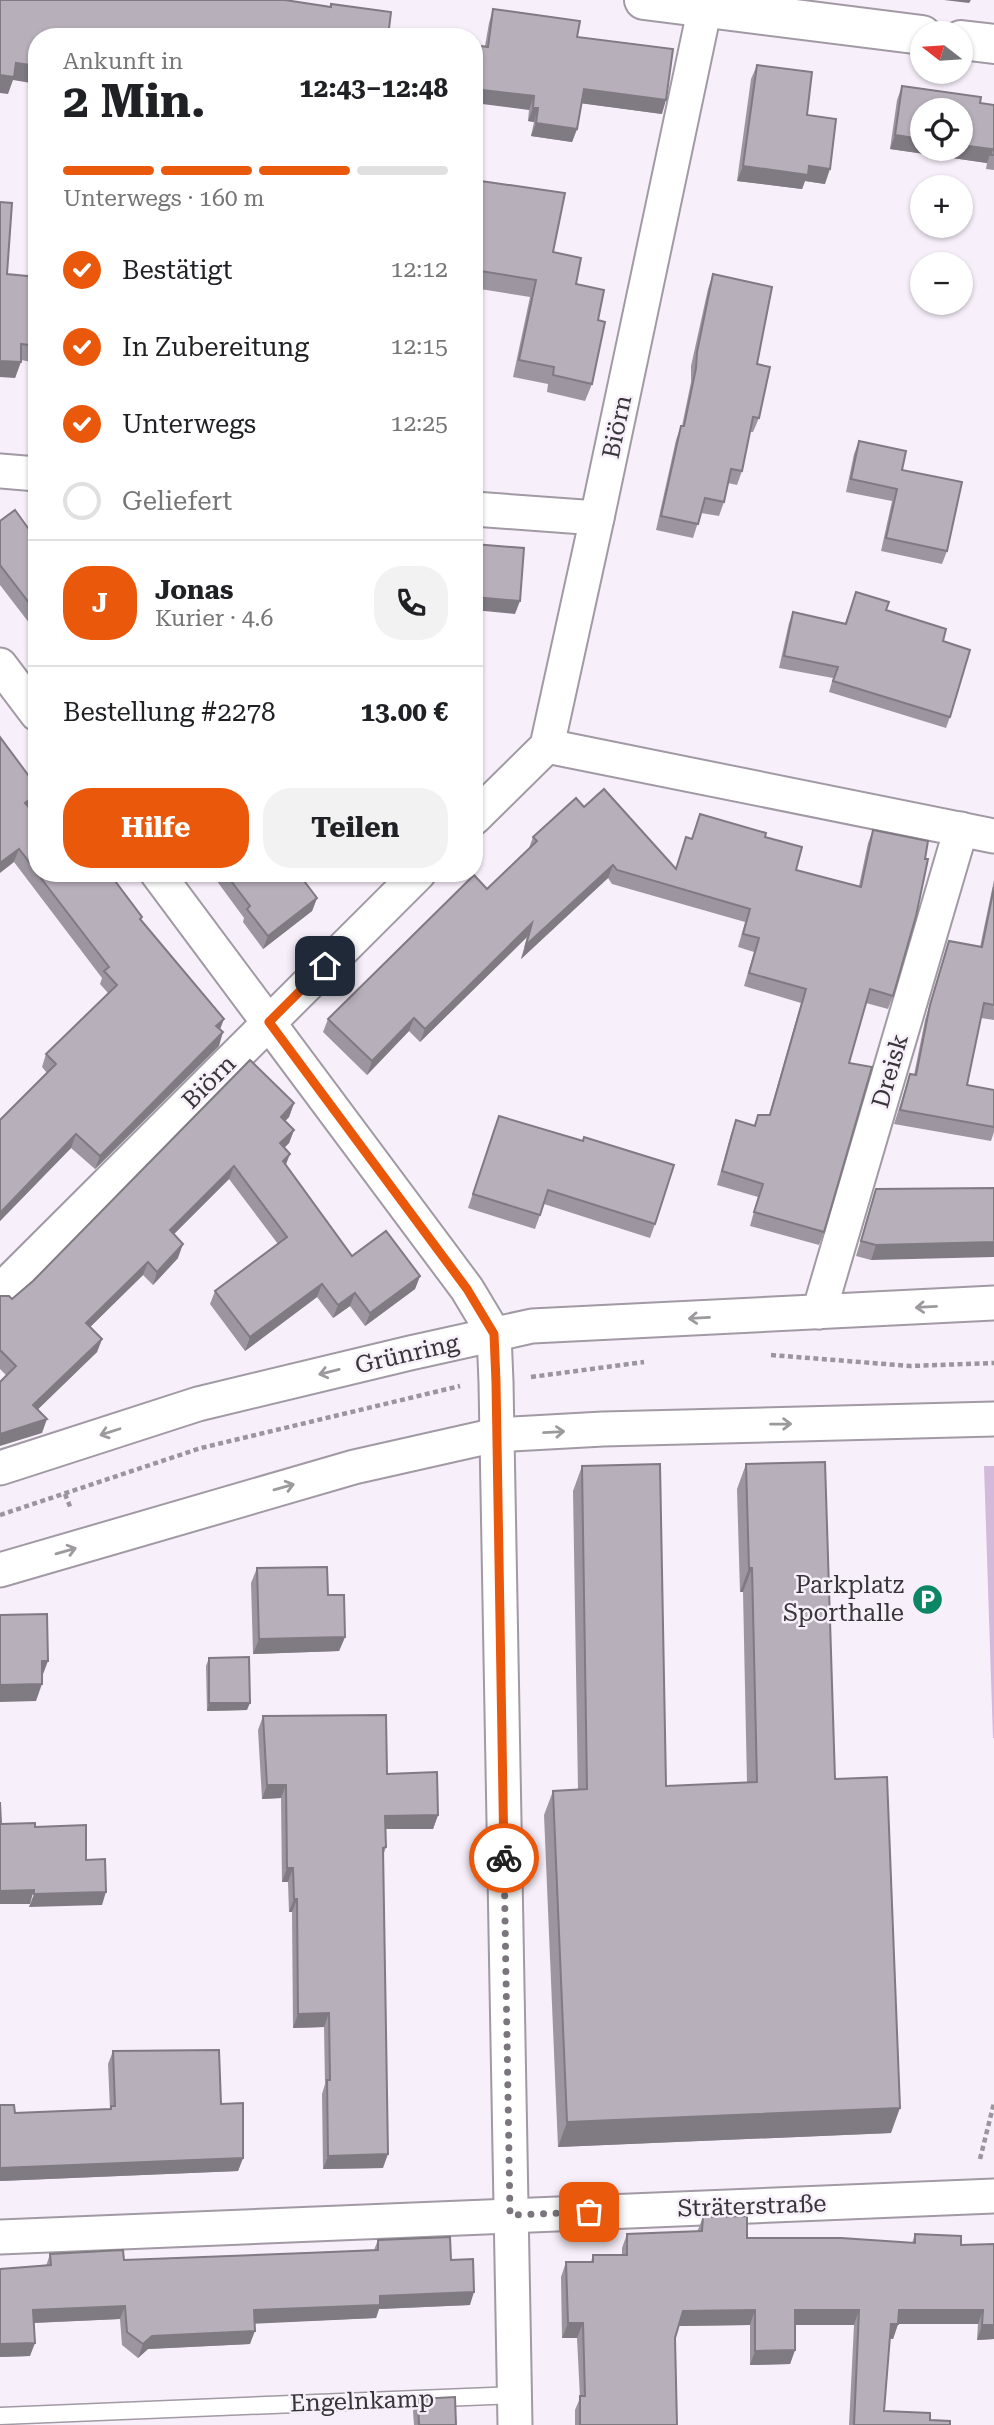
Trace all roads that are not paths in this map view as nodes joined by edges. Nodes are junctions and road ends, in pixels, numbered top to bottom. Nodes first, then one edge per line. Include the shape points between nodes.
1 (644, 0) edge
2 (705, 7) junction
3 (910, 33) edge
4 (973, 41) edge
5 (994, 44) edge
6 (0, 471) edge
7 (28, 473) edge
8 (483, 510) edge
9 (597, 518) junction
10 (0, 665) edge
11 (28, 702) edge
12 (547, 746) junction
13 (483, 809) edge
14 (961, 829) junction
15 (994, 836) edge
16 (164, 882) edge
17 (410, 882) edge
18 (269, 1022) junction
19 (0, 1291) edge
20 (994, 1303) edge
21 (819, 1312) junction
22 (494, 1334) junction
23 (994, 1419) edge
24 (496, 1435) junction
25 (0, 1468) edge
26 (0, 1570) edge
27 (983, 2196) edge
28 (510, 2215) junction
29 (0, 2237) edge
30 (514, 2410) edge
31 (0, 2416) edge

1 - 2 street
2 - 3 street
2 - 9 street, Biörn
4 - 5 street
6 - 7 street
8 - 9 street
9 - 12 street, Biörn
10 - 11 street
12 - 13 street
12 - 14 street
14 - 15 street
14 - 21 street, Dreisk
16 - 18 street
17 - 18 street, Biörn
18 - 19 street, Biörn
18 - 22 street via 467,1289
20 -> 21 street, Grünring
21 -> 22 street, Grünring via 532,1326
22 - 24 street
22 -> 25 street, Grünring via 198,1404
24 -> 23 street
26 -> 24 street via 354,1467
24 - 28 street
27 - 28 street, Sträterstraße
28 - 29 street
28 - 30 street
30 - 31 lane, Engelnkamp

